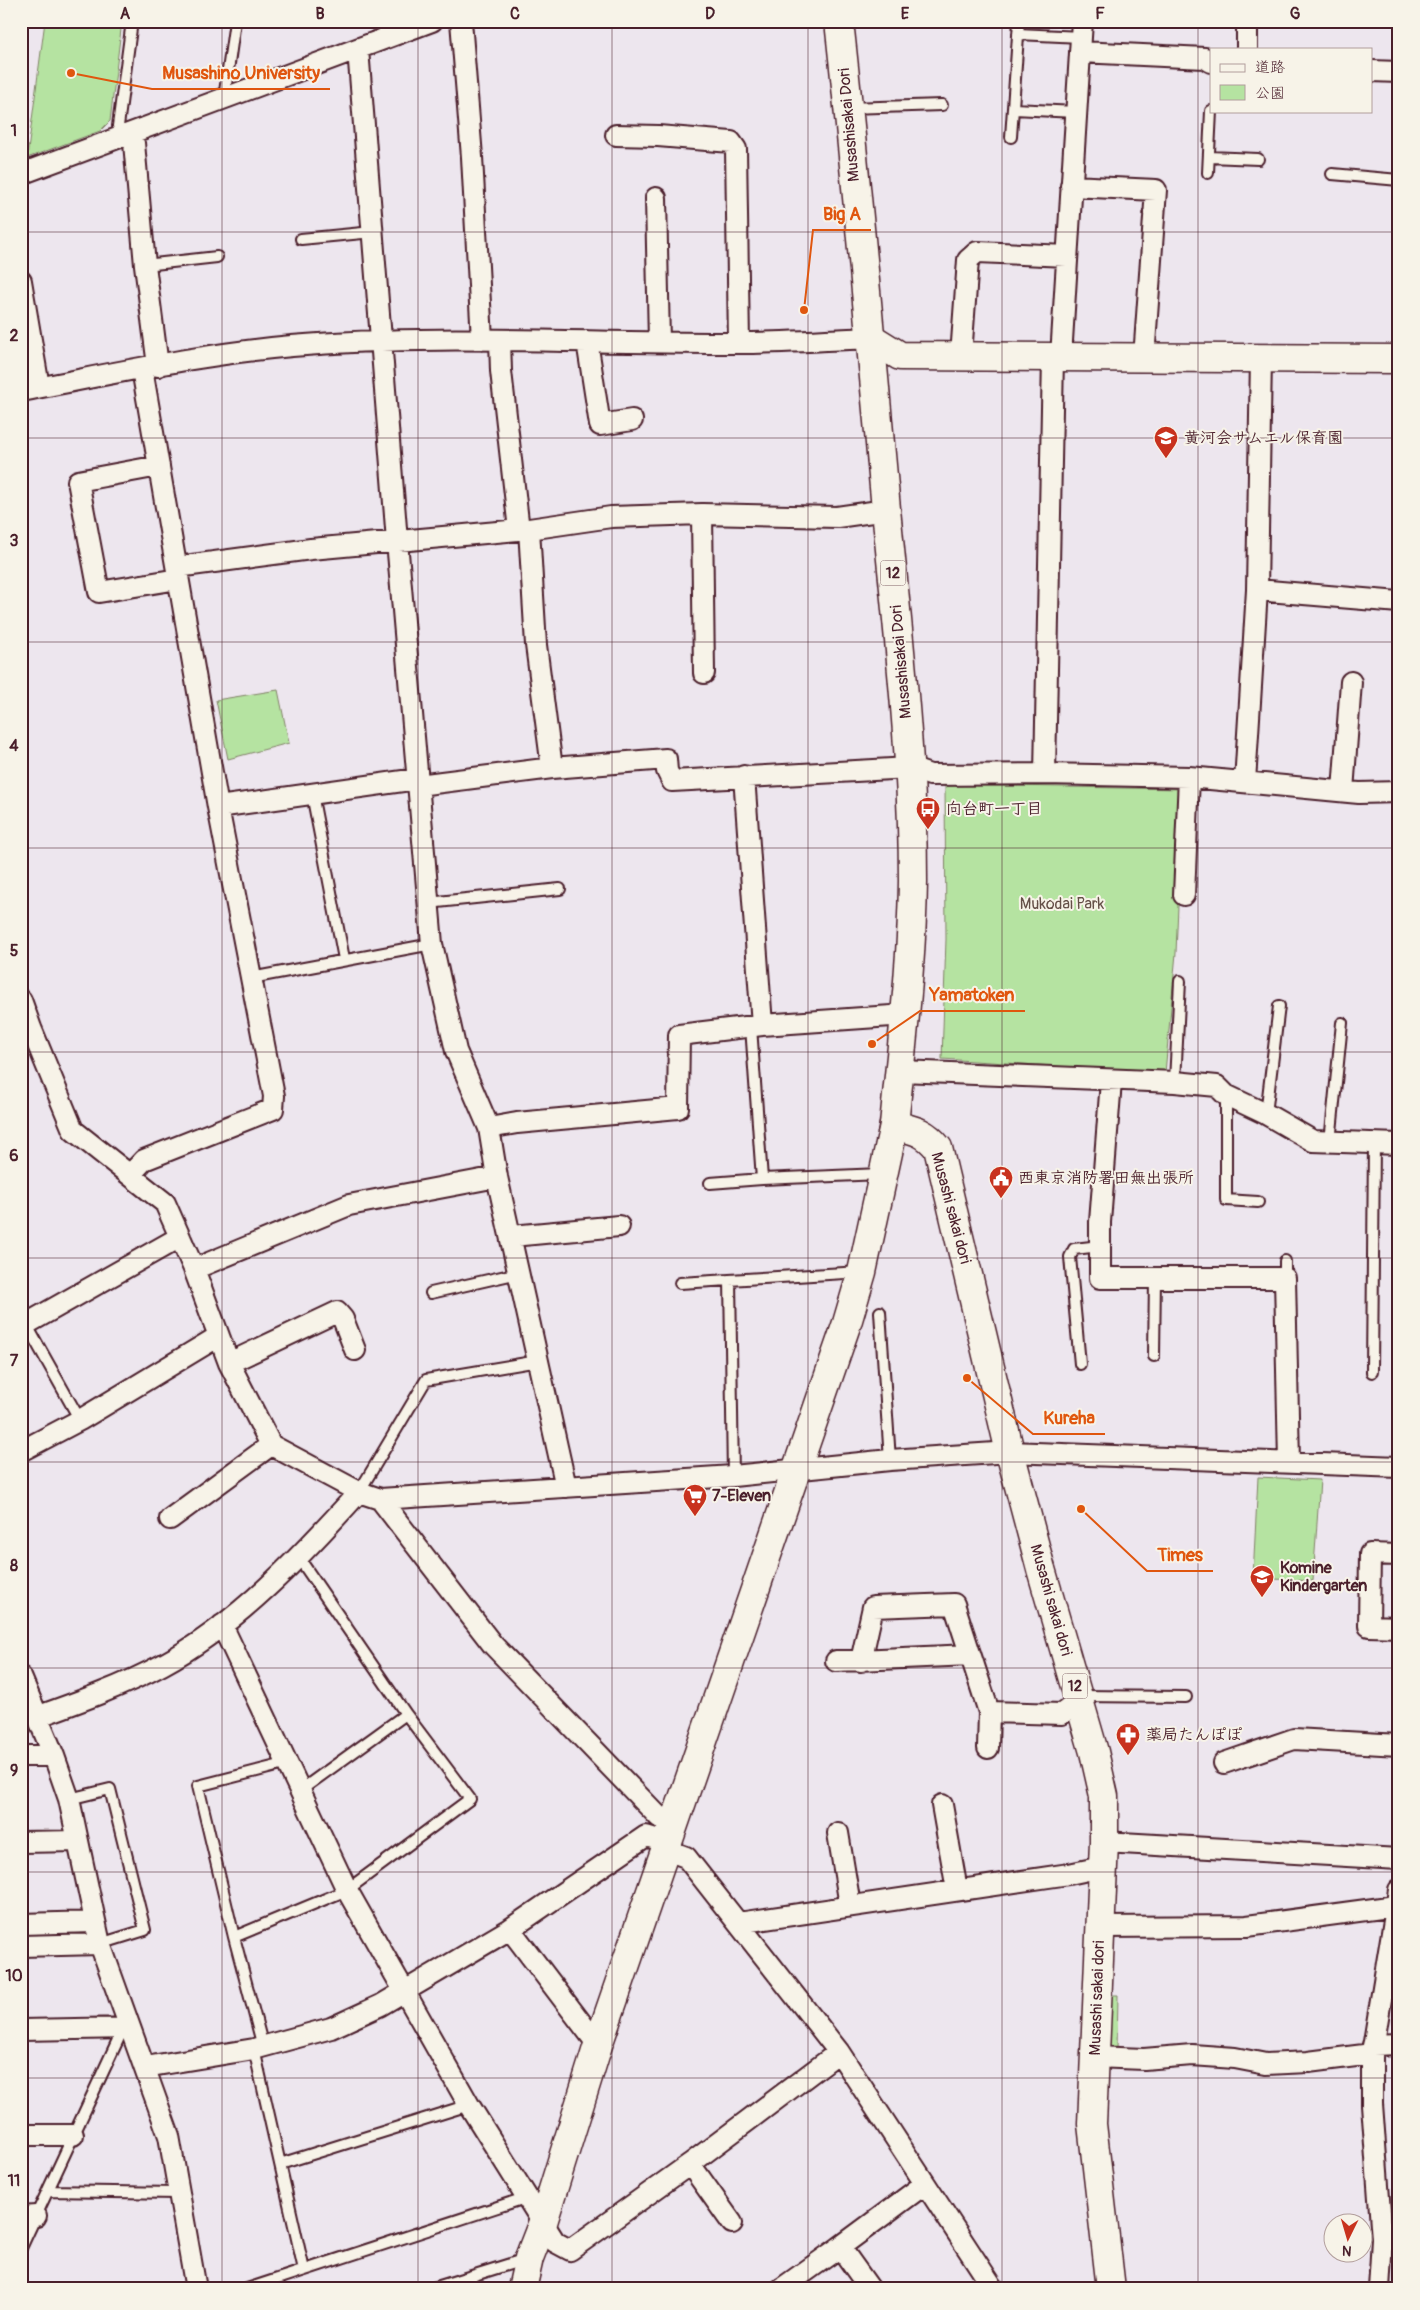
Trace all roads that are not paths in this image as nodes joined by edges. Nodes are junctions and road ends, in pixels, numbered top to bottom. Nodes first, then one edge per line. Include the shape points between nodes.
1 (132, 21) edge
2 (235, 21) edge
3 (432, 21) edge
4 (461, 21) edge
5 (839, 21) edge
6 (1019, 21) edge
7 (1247, 21) edge
8 (384, 31) edge
9 (1018, 34) junction
10 (1081, 37) edge
11 (1247, 48) edge
12 (358, 49) junction
13 (1210, 61) edge
14 (1372, 71) edge
15 (1399, 72) edge
16 (224, 99) junction
17 (942, 105) dead end
18 (848, 108) junction
19 (1014, 109) junction
20 (1076, 112) junction
21 (1212, 112) edge
22 (127, 135) junction
23 (616, 135) dead end
24 (1011, 137) dead end
25 (1209, 157) junction
26 (1258, 159) dead end
27 (1208, 173) dead end
28 (21, 174) edge
29 (1332, 174) dead end
30 (1399, 180) edge
31 (1071, 186) junction
32 (656, 198) dead end
33 (373, 232) junction
34 (301, 239) dead end
35 (1067, 256) junction
36 (217, 257) dead end
37 (145, 265) junction
38 (21, 281) edge
39 (871, 338) junction
40 (491, 340) junction
41 (382, 341) junction
42 (588, 341) junction
43 (659, 342) junction
44 (739, 343) junction
45 (961, 356) junction
46 (1057, 357) junction
47 (1144, 358) junction
48 (1261, 358) junction
49 (1399, 359) edge
50 (150, 368) junction
51 (30, 389) edge
52 (632, 420) dead end
53 (159, 466) junction
54 (886, 510) junction
55 (702, 514) junction
56 (524, 529) junction
57 (397, 541) junction
58 (178, 573) junction
59 (1257, 590) junction
60 (1399, 602) edge
61 (704, 673) dead end
62 (1351, 682) dead end
63 (552, 768) junction
64 (910, 768) junction
65 (1045, 774) junction
66 (744, 776) junction
67 (1189, 777) junction
68 (418, 782) junction
69 (1245, 782) junction
70 (1343, 791) junction
71 (1399, 792) edge
72 (312, 794) junction
73 (218, 807) junction
74 (560, 889) dead end
75 (1184, 895) dead end
76 (428, 903) junction
77 (432, 944) junction
78 (344, 959) junction
79 (251, 978) junction
80 (1180, 981) dead end
81 (21, 1000) edge
82 (1279, 1006) dead end
83 (906, 1015) junction
84 (1342, 1023) dead end
85 (756, 1026) junction
86 (26, 1030) edge
87 (901, 1071) junction
88 (1111, 1081) junction
89 (1175, 1082) junction
90 (1226, 1095) junction
91 (1266, 1114) junction
92 (894, 1125) junction
93 (489, 1128) junction
94 (1330, 1142) junction
95 (1374, 1143) junction
96 (1399, 1144) edge
97 (885, 1174) junction
98 (130, 1175) junction
99 (497, 1177) junction
100 (762, 1179) junction
101 (710, 1183) dead end
102 (1258, 1202) dead end
103 (619, 1226) dead end
104 (512, 1236) junction
105 (180, 1238) junction
106 (1100, 1246) junction
107 (194, 1269) junction
108 (862, 1272) junction
109 (520, 1273) junction
110 (1155, 1278) junction
111 (730, 1280) junction
112 (680, 1283) dead end
113 (431, 1293) dead end
114 (880, 1312) dead end
115 (23, 1322) edge
116 (219, 1336) junction
117 (355, 1350) dead end
118 (1154, 1356) dead end
119 (538, 1361) junction
120 (229, 1363) junction
121 (1080, 1364) dead end
122 (1372, 1372) dead end
123 (80, 1420) junction
124 (271, 1445) junction
125 (21, 1451) edge
126 (1010, 1452) junction
127 (890, 1460) junction
128 (1289, 1462) junction
129 (1399, 1467) edge
130 (798, 1470) junction
131 (733, 1476) junction
132 (566, 1487) junction
133 (359, 1492) junction
134 (380, 1499) junction
135 (170, 1520) dead end
136 (1399, 1555) edge
137 (299, 1558) junction
138 (222, 1625) junction
139 (1399, 1627) edge
140 (970, 1655) junction
141 (836, 1660) dead end
142 (861, 1661) junction
143 (21, 1677) edge
144 (1186, 1697) dead end
145 (1079, 1698) junction
146 (989, 1712) junction
147 (406, 1714) junction
148 (39, 1716) junction
149 (1399, 1745) edge
150 (988, 1748) dead end
151 (21, 1756) edge
152 (54, 1756) junction
153 (288, 1763) junction
154 (1224, 1763) dead end
155 (301, 1790) junction
156 (69, 1799) junction
157 (942, 1805) dead end
158 (668, 1833) junction
159 (838, 1833) dead end
160 (78, 1841) junction
161 (21, 1842) edge
162 (1103, 1854) junction
163 (1399, 1859) edge
164 (347, 1890) junction
165 (957, 1890) junction
166 (1397, 1898) edge
167 (850, 1905) junction
168 (94, 1922) junction
169 (738, 1923) junction
170 (21, 1924) edge
171 (1100, 1928) junction
172 (510, 1929) junction
173 (234, 1936) junction
174 (100, 1944) junction
175 (21, 1946) edge
176 (404, 1992) junction
177 (126, 2029) junction
178 (21, 2030) edge
179 (1399, 2044) edge
180 (598, 2045) junction
181 (259, 2048) junction
182 (1372, 2050) junction
183 (839, 2052) junction
184 (1094, 2057) junction
185 (145, 2067) junction
186 (470, 2105) junction
187 (21, 2135) edge
188 (73, 2135) junction
189 (280, 2164) junction
190 (690, 2164) junction
191 (925, 2184) junction
192 (48, 2191) junction
193 (177, 2193) junction
194 (528, 2197) junction
195 (29, 2216) edge
196 (543, 2222) junction
197 (732, 2223) dead end
198 (840, 2247) junction
199 (21, 2248) edge
200 (529, 2258) junction
201 (304, 2270) junction
202 (196, 2289) edge
203 (247, 2289) edge
204 (430, 2289) edge
205 (522, 2289) edge
206 (781, 2289) edge
207 (870, 2289) edge
208 (994, 2289) edge
209 (1111, 2289) edge
210 (1379, 2289) edge

1 - 22 lane via 118,126
2 - 16 lane
3 - 8 street
4 - 40 street
5 - 18 main road, Musashisakai Dori / 12
6 - 9 lane
7 - 11 street
8 - 12 street
9 - 10 lane
9 - 19 lane
10 - 13 street
10 - 20 street
12 - 16 street
12 - 33 street
14 - 15 street
16 - 22 street
17 - 18 lane
18 - 39 main road, Musashisakai Dori / 12
19 - 20 lane
19 - 24 lane
20 - 31 street
21 - 25 lane
22 - 28 street
22 - 37 street via 134,143
23 - 44 street via 731,142 736,149
25 - 26 lane
25 - 27 lane
29 - 30 lane
31 - 35 street
31 - 47 street via 1156,190
32 - 43 street
33 - 34 lane
33 - 41 street
35 - 45 street via 977,252 968,260
35 - 46 street
36 - 37 lane
37 - 50 street
38 - 51 street
39 - 44 street
39 - 45 main road via 900,356
39 - 54 main road, Musashisakai Dori / 12
40 - 41 street
40 - 42 street
40 - 56 street via 501,371
41 - 50 street via 292,346 215,355
41 - 57 street
42 - 43 street
42 - 52 street via 600,425
43 - 44 street
45 - 46 main road
46 - 47 main road
46 - 65 street
47 - 48 main road
48 - 49 main road
48 - 59 street
50 - 51 street
50 - 53 street
53 - 58 street
53 - 58 street via 78,481 99,592
54 - 55 street via 837,517
54 - 64 main road, Musashisakai Dori / 12
55 - 56 street via 611,517
55 - 61 street
56 - 57 street
56 - 63 street
57 - 58 street via 311,549
57 - 68 street
58 - 73 street
59 - 60 street
59 - 69 street
62 - 70 street
63 - 66 street via 666,759 672,781
63 - 68 street
64 - 65 street via 930,775
64 - 66 street
64 - 83 main road, Musashisakai Dori / 12 via 912,934
65 - 67 street
66 - 85 street
67 - 69 street
67 - 75 street
68 - 72 street
68 - 76 street
69 - 70 street
70 - 71 street
72 - 73 street
72 - 78 lane
73 - 79 street
74 - 76 lane
76 - 77 street
77 - 78 lane
77 - 93 street via 456,1051
78 - 79 lane
79 - 98 street via 274,1096 273,1109 144,1160
80 - 89 lane
81 - 86 street
82 - 91 lane
83 - 85 street
83 - 87 main road, Musashisakai Dori / 12
84 - 94 lane
85 - 93 street via 679,1035 678,1108
85 - 100 lane
86 - 98 street via 73,1130
87 - 88 street
87 - 92 main road, Musashisakai Dori / 12
88 - 89 street
88 - 106 street
89 - 90 street via 1217,1086
90 - 91 street
90 - 102 lane via 1226,1200
91 - 94 street via 1312,1141
92 - 97 main road, Musashisakai Dori
92 - 126 main road, Musashi sakai dori / 12 via 928,1136 938,1148
93 - 99 street
94 - 95 street
95 - 96 street
95 - 122 lane
97 - 100 lane
97 - 108 main road, Musashisakai Dori
98 - 105 street via 165,1203
99 - 104 street
99 - 107 street via 349,1205
100 - 101 lane
103 - 104 street
104 - 109 street
105 - 107 street
105 - 115 street
106 - 110 street via 1100,1278
106 - 121 lane via 1079,1247 1070,1257
107 - 116 street
108 - 111 lane
108 - 130 main road, Musashisakai Dori
109 - 113 lane
109 - 119 street
110 - 118 lane
110 - 128 street via 1285,1270
111 - 112 lane
111 - 131 lane
114 - 127 lane
115 - 123 lane
116 - 120 street
116 - 123 street
117 - 120 street via 337,1312
119 - 132 street
119 - 133 lane via 426,1380
120 - 124 street
123 - 125 street
124 - 133 street
124 - 135 street
126 - 127 street
126 - 128 street
126 - 145 main road, Musashi sakai dori / 12
127 - 130 street
128 - 129 street
130 - 131 street
130 - 158 main road, Musashisakai Dori
131 - 132 street
132 - 134 street
133 - 134 street
133 - 137 street
134 - 158 street via 493,1645
136 - 139 street via 1370,1554 1369,1626
137 - 138 street
137 - 147 lane
138 - 148 street via 164,1664 134,1679
138 - 153 street
140 - 142 street
140 - 142 street via 954,1604 873,1607
140 - 146 street
141 - 142 street
143 - 148 street
144 - 145 lane
145 - 146 street via 1062,1714
145 - 162 main road, Musashi sakai dori / 12 via 1104,1796
146 - 150 street
147 - 155 lane
147 - 164 lane via 470,1799
148 - 152 street
149 - 154 street via 1294,1739
151 - 152 street
152 - 156 street
153 - 155 street
153 - 173 lane via 198,1786
155 - 164 street
156 - 160 street
156 - 174 lane via 110,1790 145,1930
157 - 165 street
158 - 169 street
158 - 172 street via 646,1836
158 - 180 main road, Musashisakai Dori
159 - 167 street
160 - 161 street
160 - 168 street
162 - 163 street
162 - 165 street via 1069,1874
162 - 171 main road, Musashi sakai dori / 12
164 - 173 lane
164 - 176 street
165 - 167 street
166 - 171 street via 1247,1926
166 - 182 street
167 - 169 street
168 - 170 street
168 - 174 street
169 - 183 street
171 - 184 main road, Musashi sakai dori / 12
172 - 176 street
172 - 180 street
173 - 181 lane
174 - 175 street
174 - 177 street
176 - 181 street via 331,2028
176 - 186 street
177 - 178 street
177 - 185 street
177 - 188 lane
179 - 182 street
180 - 196 main road, Musashisakai Dori
181 - 185 street
181 - 189 lane
182 - 184 street via 1308,2062 1266,2064 1192,2055 1144,2059
182 - 210 street via 1372,2104 1382,2239
183 - 190 street
183 - 191 street
184 - 209 main road, Musashi sakai dori / 12 via 1092,2124
185 - 193 street via 168,2136
186 - 189 lane
186 - 194 street
187 - 188 street
188 - 192 lane
189 - 201 lane
190 - 196 street via 570,2250 555,2242
190 - 197 street
191 - 198 street
191 - 208 street
192 - 193 lane
192 - 195 lane
193 - 202 street
194 - 196 street
194 - 201 lane
195 - 199 lane
196 - 200 main road, Musashisakai Dori
198 - 206 street
198 - 207 street
200 - 204 lane
200 - 205 main road, Musashisakai Dori
201 - 203 lane

